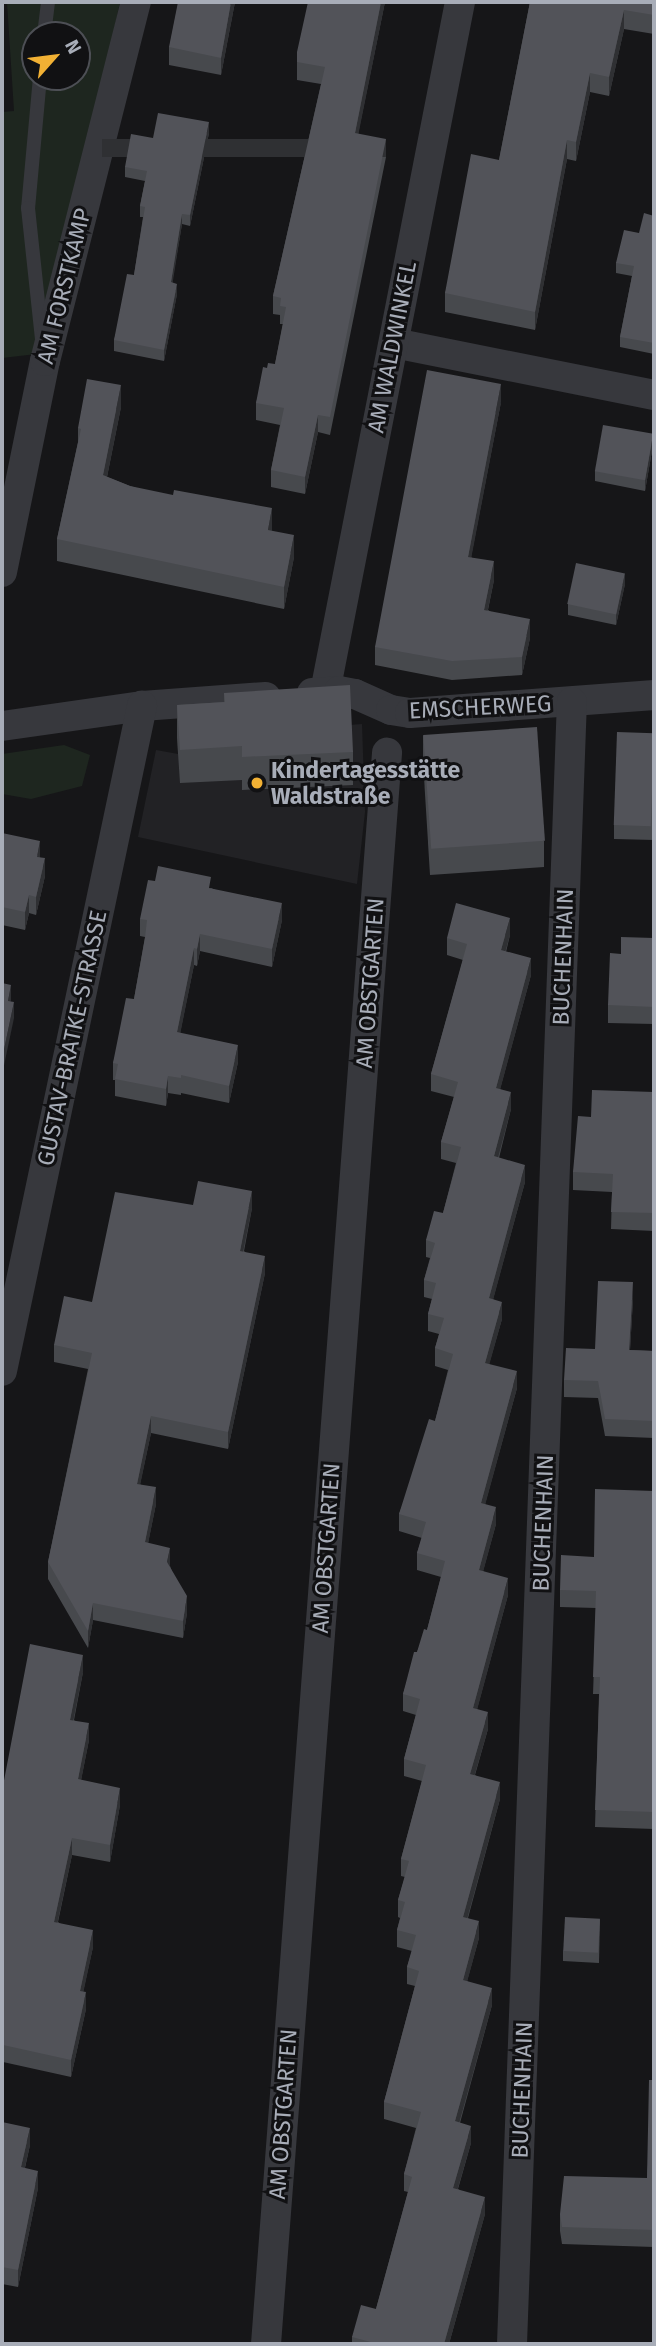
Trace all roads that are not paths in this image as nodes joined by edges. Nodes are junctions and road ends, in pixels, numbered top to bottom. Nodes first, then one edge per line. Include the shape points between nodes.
1 (47, 2) edge
2 (136, 2) edge
3 (460, 2) edge
4 (45, 21) edge
5 (39, 91) edge
6 (394, 342) junction
7 (45, 360) junction
8 (654, 395) edge
9 (2, 572) edge
10 (326, 692) junction
11 (654, 692) edge
12 (572, 702) junction
13 (142, 706) junction
14 (2, 726) edge
15 (387, 753) dead end
16 (2, 1371) edge
17 (266, 2344) edge
18 (512, 2344) edge

1 - 4 lane
2 - 7 street, AM FORSTKAMP
3 - 6 street, AM WALDWINKEL
5 - 7 lane via 28,208
6 - 8 street
6 - 10 street, AM WALDWINKEL
7 - 9 street, AM FORSTKAMP
10 - 12 street, EMSCHERWEG via 355,694 410,713
10 - 13 street, EMSCHERWEG
11 - 12 street, EMSCHERWEG
12 - 18 street, BUCHENHAIN
13 - 14 street
13 - 16 street, GUSTAV-BRATKE-STRASSE
15 - 17 street, AM OBSTGARTEN

